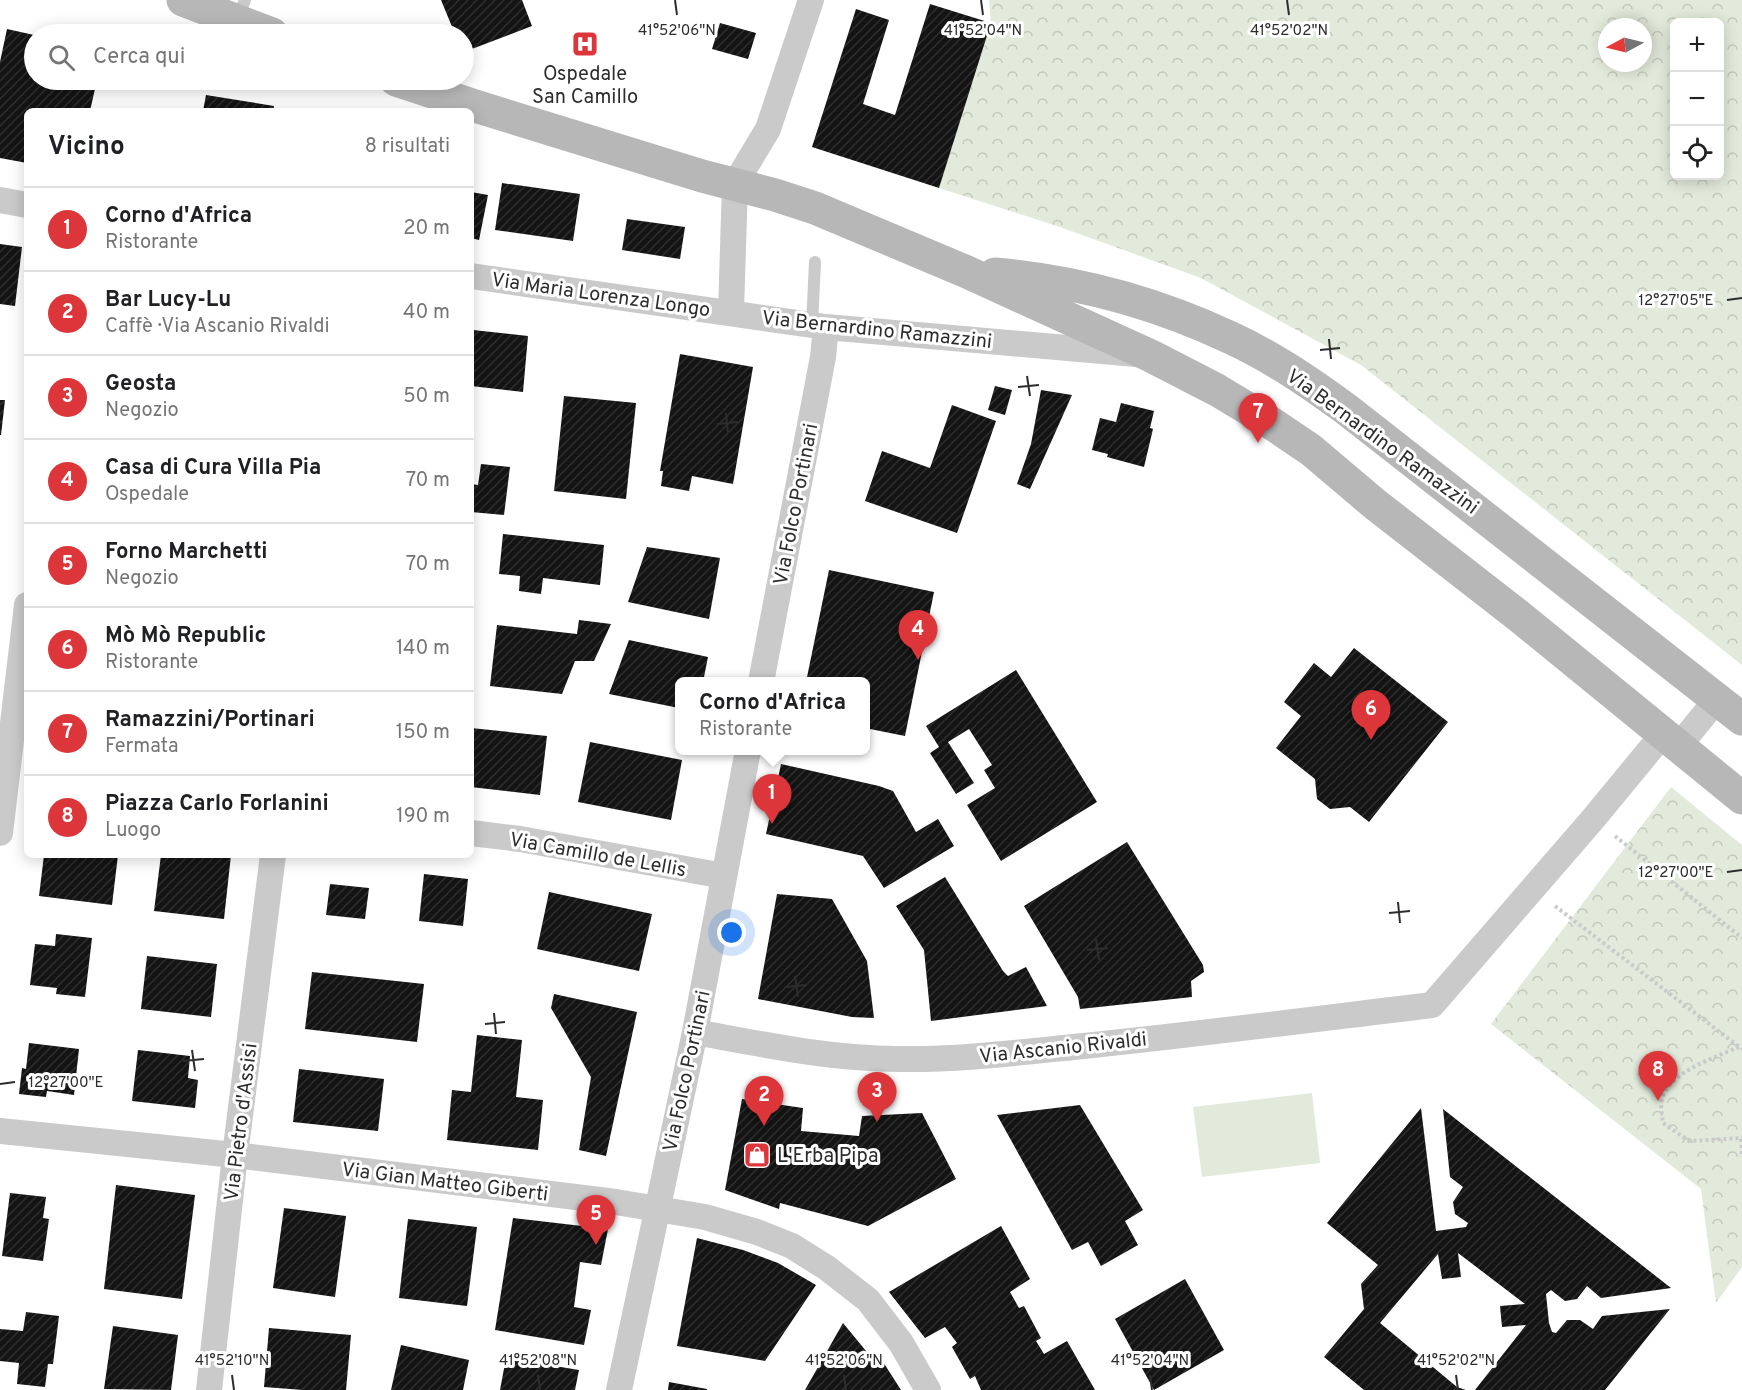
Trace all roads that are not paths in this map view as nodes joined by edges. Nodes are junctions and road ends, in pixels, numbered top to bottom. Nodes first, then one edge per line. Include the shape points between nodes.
1 (183, 0) edge
2 (811, 0) edge
3 (241, 11) edge
4 (259, 24) edge
5 (426, 90) edge
6 (735, 184) junction
7 (0, 200) edge
8 (24, 204) edge
9 (815, 262) dead end
10 (967, 272) junction
11 (474, 276) edge
12 (731, 312) junction
13 (819, 326) junction
14 (1151, 356) junction
15 (24, 637) edge
16 (762, 677) edge
17 (1717, 699) junction
18 (1742, 718) edge
19 (1670, 741) junction
20 (747, 755) edge
21 (11, 778) edge
22 (1742, 798) edge
23 (0, 833) edge
24 (474, 833) edge
25 (273, 858) edge
26 (724, 876) junction
27 (695, 1032) junction
28 (0, 1131) edge
29 (235, 1155) junction
30 (657, 1207) junction
31 (209, 1390) edge
32 (619, 1390) edge
33 (928, 1390) edge

1 - 3 street
2 - 6 street via 768,129
3 - 4 street
5 - 6 street, Via Bernardino Ramazzini
6 - 10 street, Via Bernardino Ramazzini via 815,208
6 - 12 street
7 - 8 street
9 - 13 lane
10 - 14 street, Via Bernardino Ramazzini
10 - 17 street, Via Bernardino Ramazzini via 1043,280 1115,295 1230,337 1268,358 1346,409
11 - 12 street, Via Maria Lorenza Longo
12 - 13 street, Via Bernardino Ramazzini
13 - 14 street, Via Bernardino Ramazzini
13 - 16 street, Via Folco Portinari via 821,368
14 - 19 street, Via Bernardino Ramazzini via 1243,405 1311,450
15 - 21 street
17 - 18 street, Via Bernardino Ramazzini
17 - 19 street
19 - 22 street, Via Bernardino Ramazzini
19 - 27 street, Via Ascanio Rivaldi via 1593,819 1432,1005 972,1057 897,1059 842,1055
20 - 26 street, Via Folco Portinari
21 - 23 street
24 - 26 street, Via Camillo de Lellis
25 - 29 street, Via Pietro d'Assisi
26 - 27 street, Via Folco Portinari
27 - 30 street, Via Folco Portinari
28 - 29 street, Via Gian Matteo Giberti
29 - 30 street, Via Gian Matteo Giberti
29 - 31 street, Via Pietro d'Assisi
30 - 32 street, Via Folco Portinari
30 - 33 street, Via Gian Matteo Giberti via 757,1232 792,1246 827,1268 868,1300 901,1343

